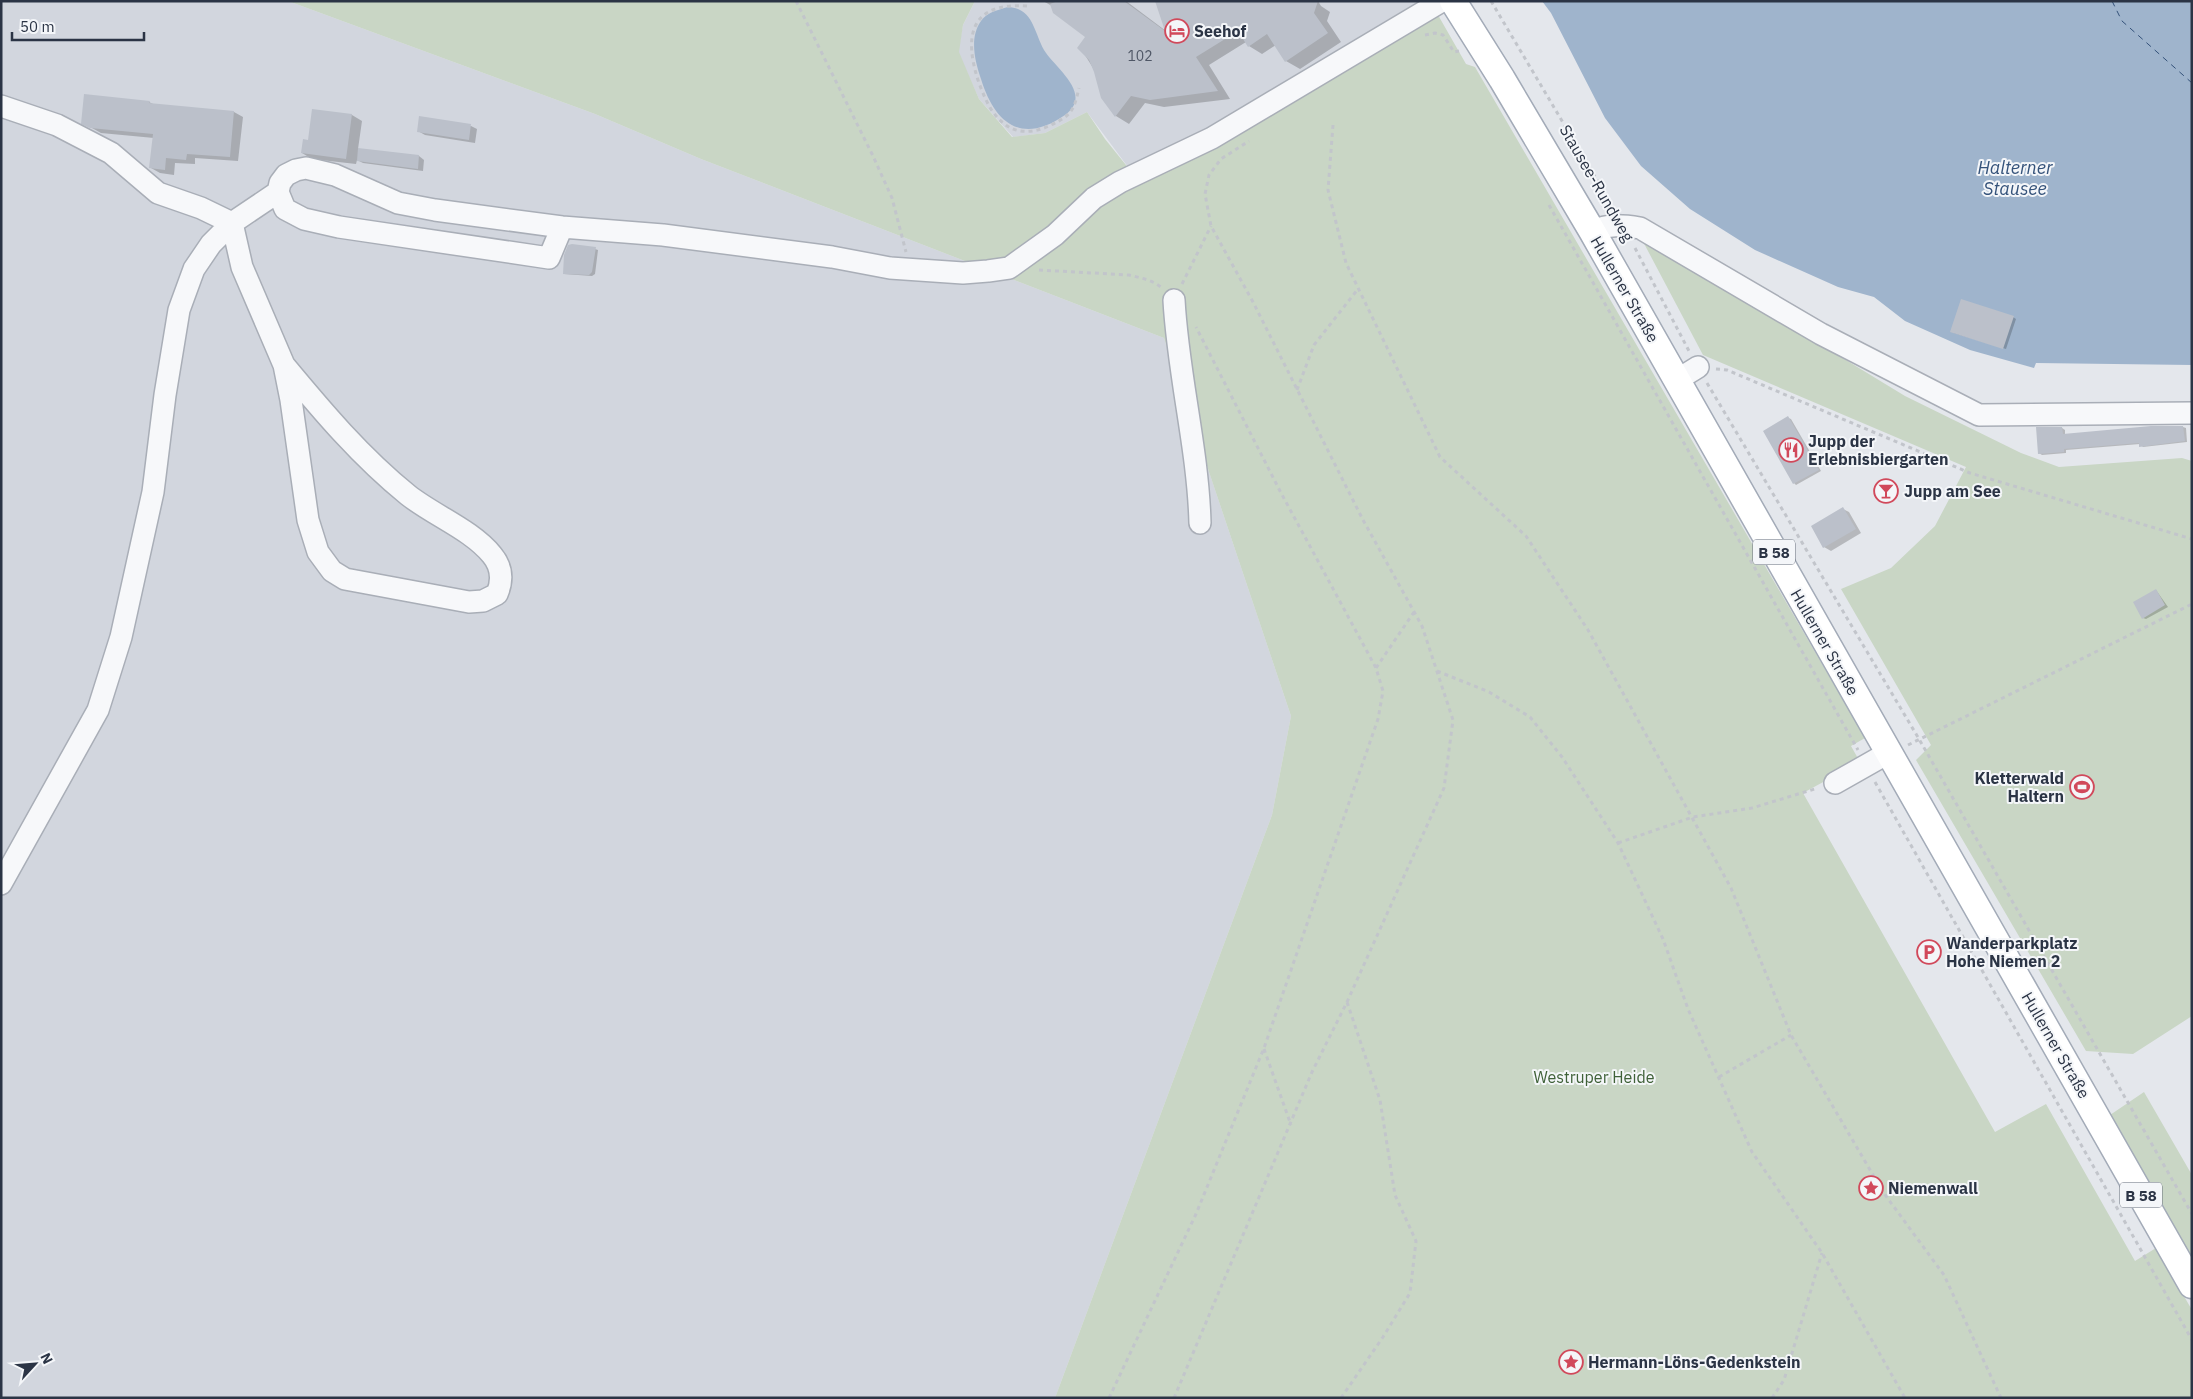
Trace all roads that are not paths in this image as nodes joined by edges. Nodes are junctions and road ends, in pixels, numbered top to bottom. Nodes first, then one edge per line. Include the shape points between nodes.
1 (1442, 1) edge
2 (1453, 1) edge
3 (1, 106) edge
4 (278, 192) junction
5 (232, 223) junction
6 (562, 227) junction
7 (1592, 231) junction
8 (1174, 300) road end
9 (284, 366) junction
10 (2192, 413) edge
11 (1200, 523) dead end
12 (1877, 759) junction
13 (1835, 783) road end
14 (1, 884) edge
15 (2192, 1285) edge

1 - 6 lane via 1212,138 1094,198 1055,235 1009,268 963,273 908,269 663,234
2 - 7 main road, Hullerner Straße / B 58
3 - 5 lane via 57,125 111,153 158,193
4 - 5 lane
4 - 6 lane via 286,175 306,168 335,175 398,203
4 - 6 lane via 286,209 304,219 338,227 549,258
5 - 9 lane via 242,267
5 - 14 lane via 211,244 194,269 179,310 153,492 122,637 98,710
7 - 10 lane via 1606,225 1640,228 1821,334 1979,415
7 - 12 main road, Hullerner Straße / B 58 via 1687,374
8 - 11 lane via 1176,337 1199,489
9 - 9 lane via 335,427 381,474 488,549 500,568 502,582 497,594 483,601 469,602 345,579 332,571 318,552 308,520
12 - 13 lane
12 - 15 main road, Hullerner Straße / B 58

